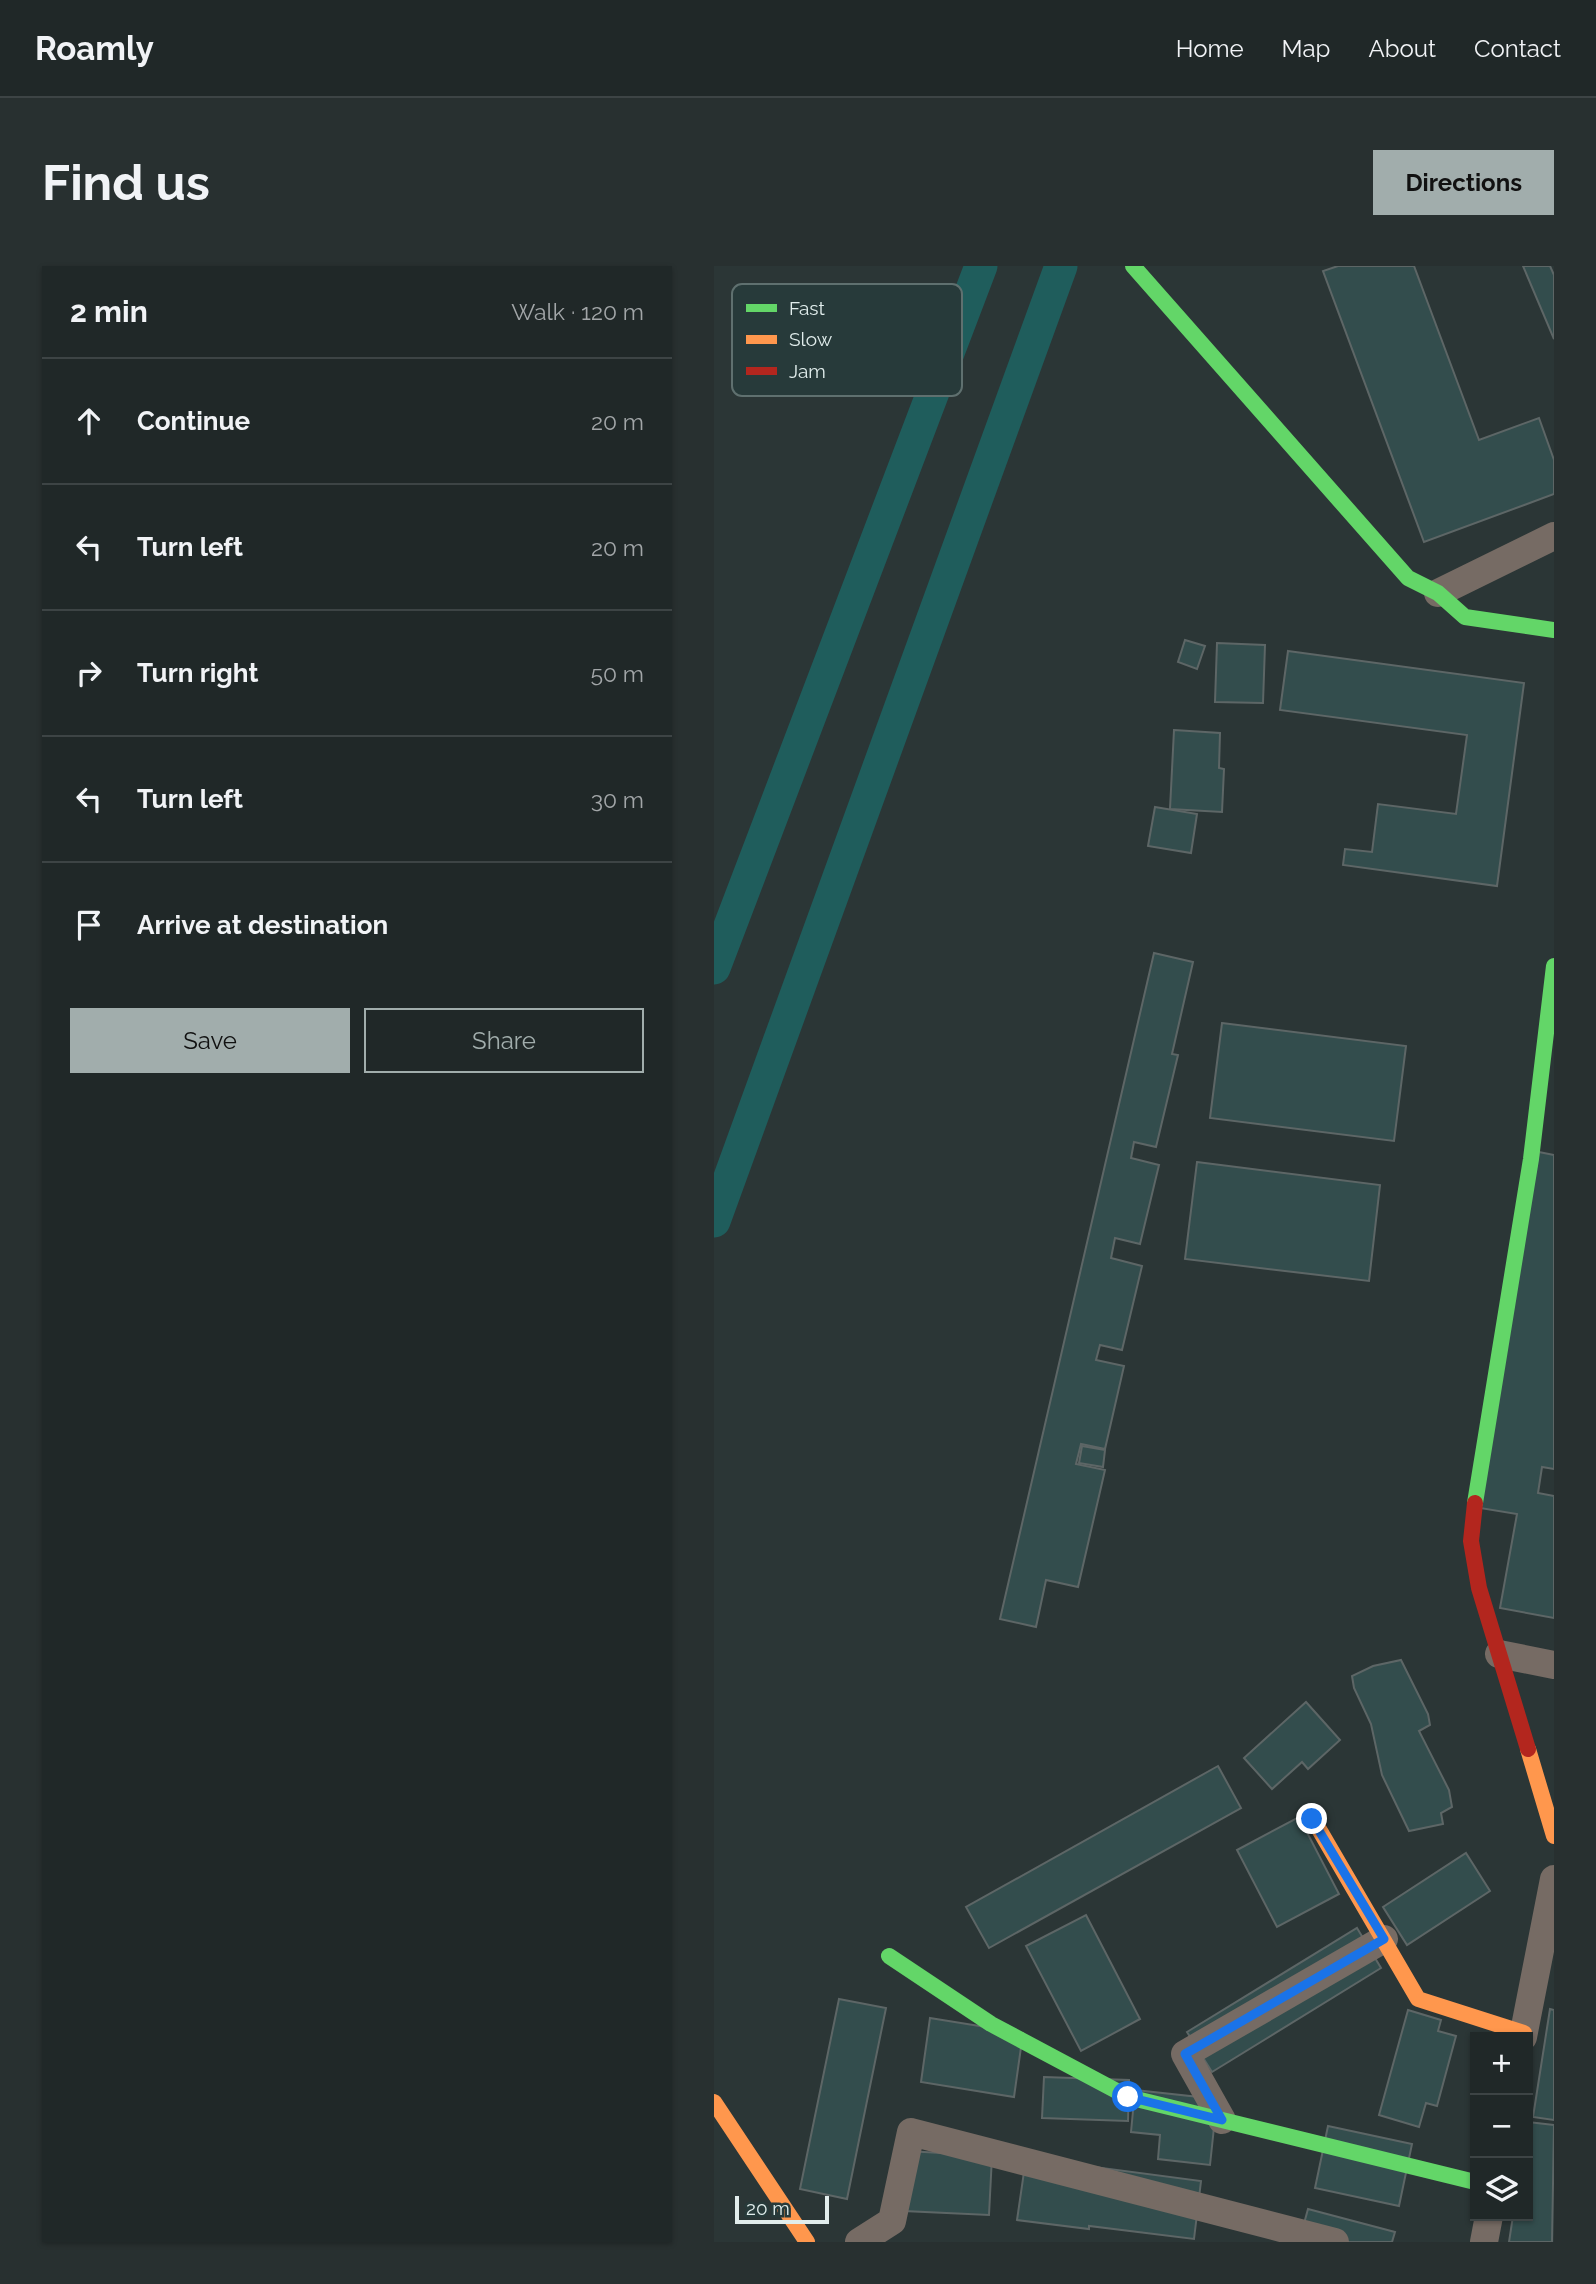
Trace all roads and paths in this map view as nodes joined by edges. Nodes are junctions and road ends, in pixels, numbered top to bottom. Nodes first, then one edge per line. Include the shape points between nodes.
1 (1133, 266) edge
2 (1554, 536) edge
3 (1438, 593) junction
4 (1554, 630) edge
5 (1553, 976) edge
6 (1542, 1161) edge
7 (1499, 1654) junction
8 (1554, 1665) edge
9 (1312, 1819) dead end
10 (1554, 1836) edge
11 (1554, 1879) edge
12 (1384, 1939) junction
13 (1547, 1955) edge
14 (889, 1956) dead end
15 (1515, 2032) edge
16 (1525, 2032) edge
17 (714, 2102) edge
18 (1222, 2120) junction
19 (1470, 2181) edge
20 (1488, 2221) edge
21 (900, 2231) edge
22 (807, 2242) edge
23 (859, 2242) edge
24 (1335, 2242) edge
25 (1484, 2242) edge

1 - 3 street via 1408,579
2 - 3 street
3 - 4 street via 1465,617
5 - 6 street
6 - 7 street via 1471,1541 1479,1588
7 - 8 street
7 - 10 street
9 - 12 street
11 - 13 street
12 - 15 street via 1419,1999
12 - 18 street via 1185,2054
13 - 16 street
14 - 18 street via 991,2024 1128,2097
17 - 22 street
18 - 19 street
20 - 25 street
21 - 23 street
21 - 24 street via 911,2132

